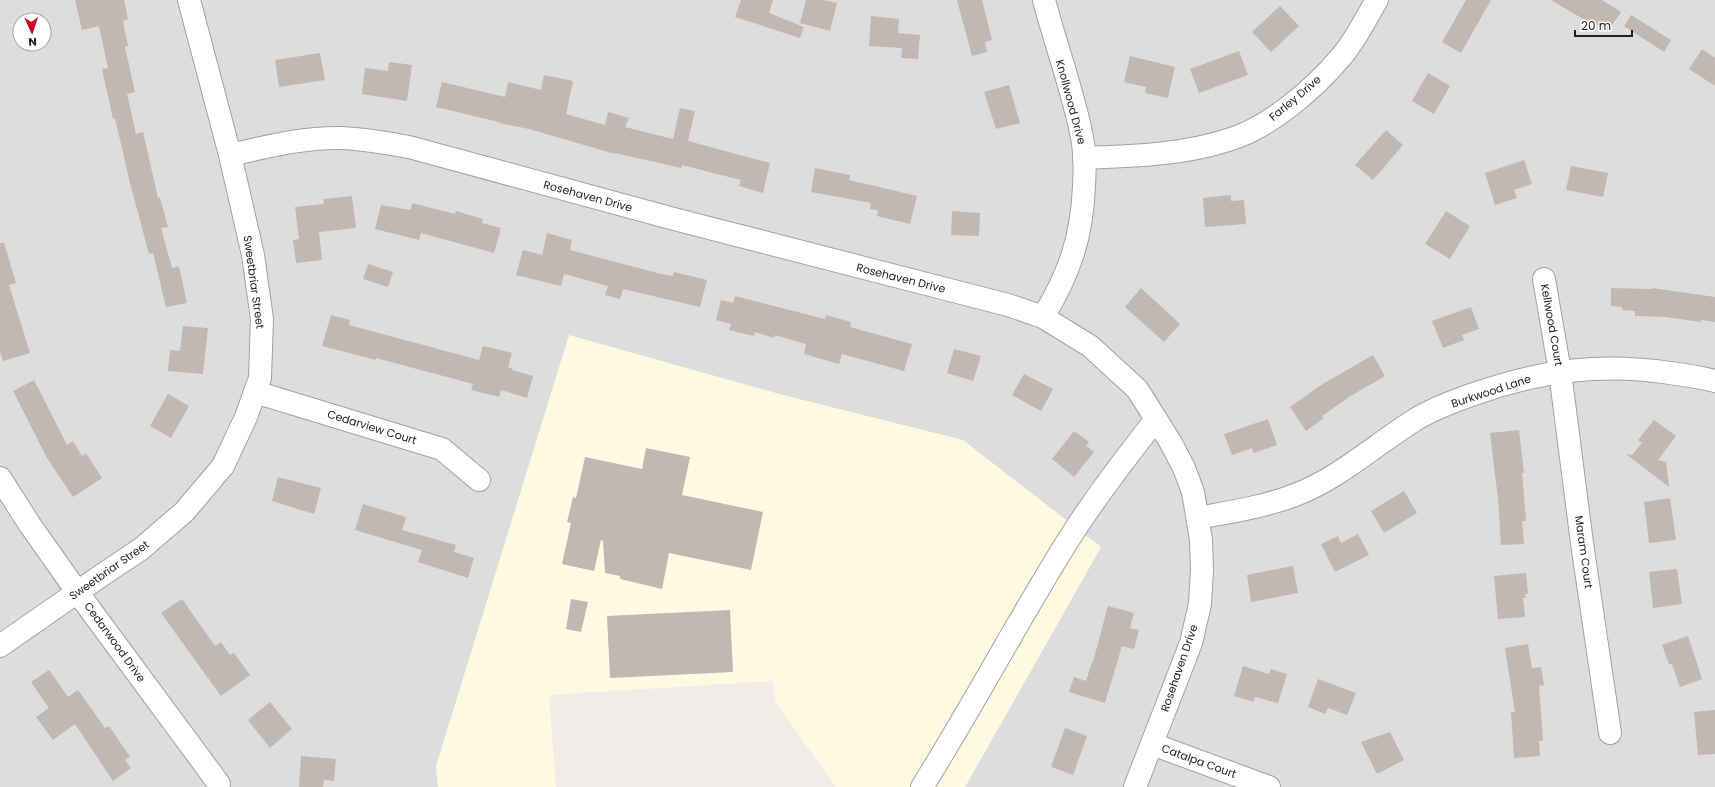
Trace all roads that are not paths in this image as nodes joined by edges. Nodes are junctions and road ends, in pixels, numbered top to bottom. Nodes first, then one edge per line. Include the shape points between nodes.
1 (190, 0) edge
2 (1044, 0) edge
3 (1377, 0) edge
4 (230, 155) junction
5 (1084, 158) junction
6 (1544, 279) dead end
7 (1043, 317) junction
8 (1560, 372) junction
9 (1715, 381) edge
10 (255, 392) junction
11 (1156, 419) junction
12 (0, 478) edge
13 (479, 480) dead end
14 (1198, 518) junction
15 (78, 593) junction
16 (0, 646) edge
17 (1610, 733) dead end
18 (1152, 744) junction
19 (219, 784) dead end
20 (922, 787) edge
21 (1135, 787) edge
22 (1269, 787) edge

1 - 4 street, Sweetbriar Street
2 - 5 street, Knollwood Drive via 1072,97
3 - 5 street, Farley Drive via 1342,56 1306,92 1268,122 1229,140 1188,150
4 - 7 street, Rosehaven Drive via 311,140 357,140 409,147 689,223 1008,305
4 - 10 street, Sweetbriar Street via 253,255 262,319 260,378
5 - 7 street, Knollwood Drive via 1083,214 1075,248
6 - 8 street, Kellwood Court
7 - 11 street, Rosehaven Drive via 1090,346 1114,366 1137,389
8 - 9 street, Burkwood Lane via 1623,368
8 - 14 street, Burkwood Lane via 1500,385 1456,400 1420,417 1337,474 1296,495
8 - 17 street, Maram Court
10 - 13 street, Cedarview Court via 442,449
10 - 15 street, Sweetbriar Street via 223,466 184,512 141,550
11 - 14 street, Rosehaven Drive via 1184,468 1193,492
11 - 20 street via 1110,479 1068,541
12 - 15 street, Cedarwood Drive
14 - 18 street, Rosehaven Drive via 1202,570 1200,604 1191,643
15 - 16 street, Sweetbriar Street
15 - 19 street, Cedarwood Drive
18 - 21 street, Rosehaven Drive
18 - 22 street, Catalpa Court

